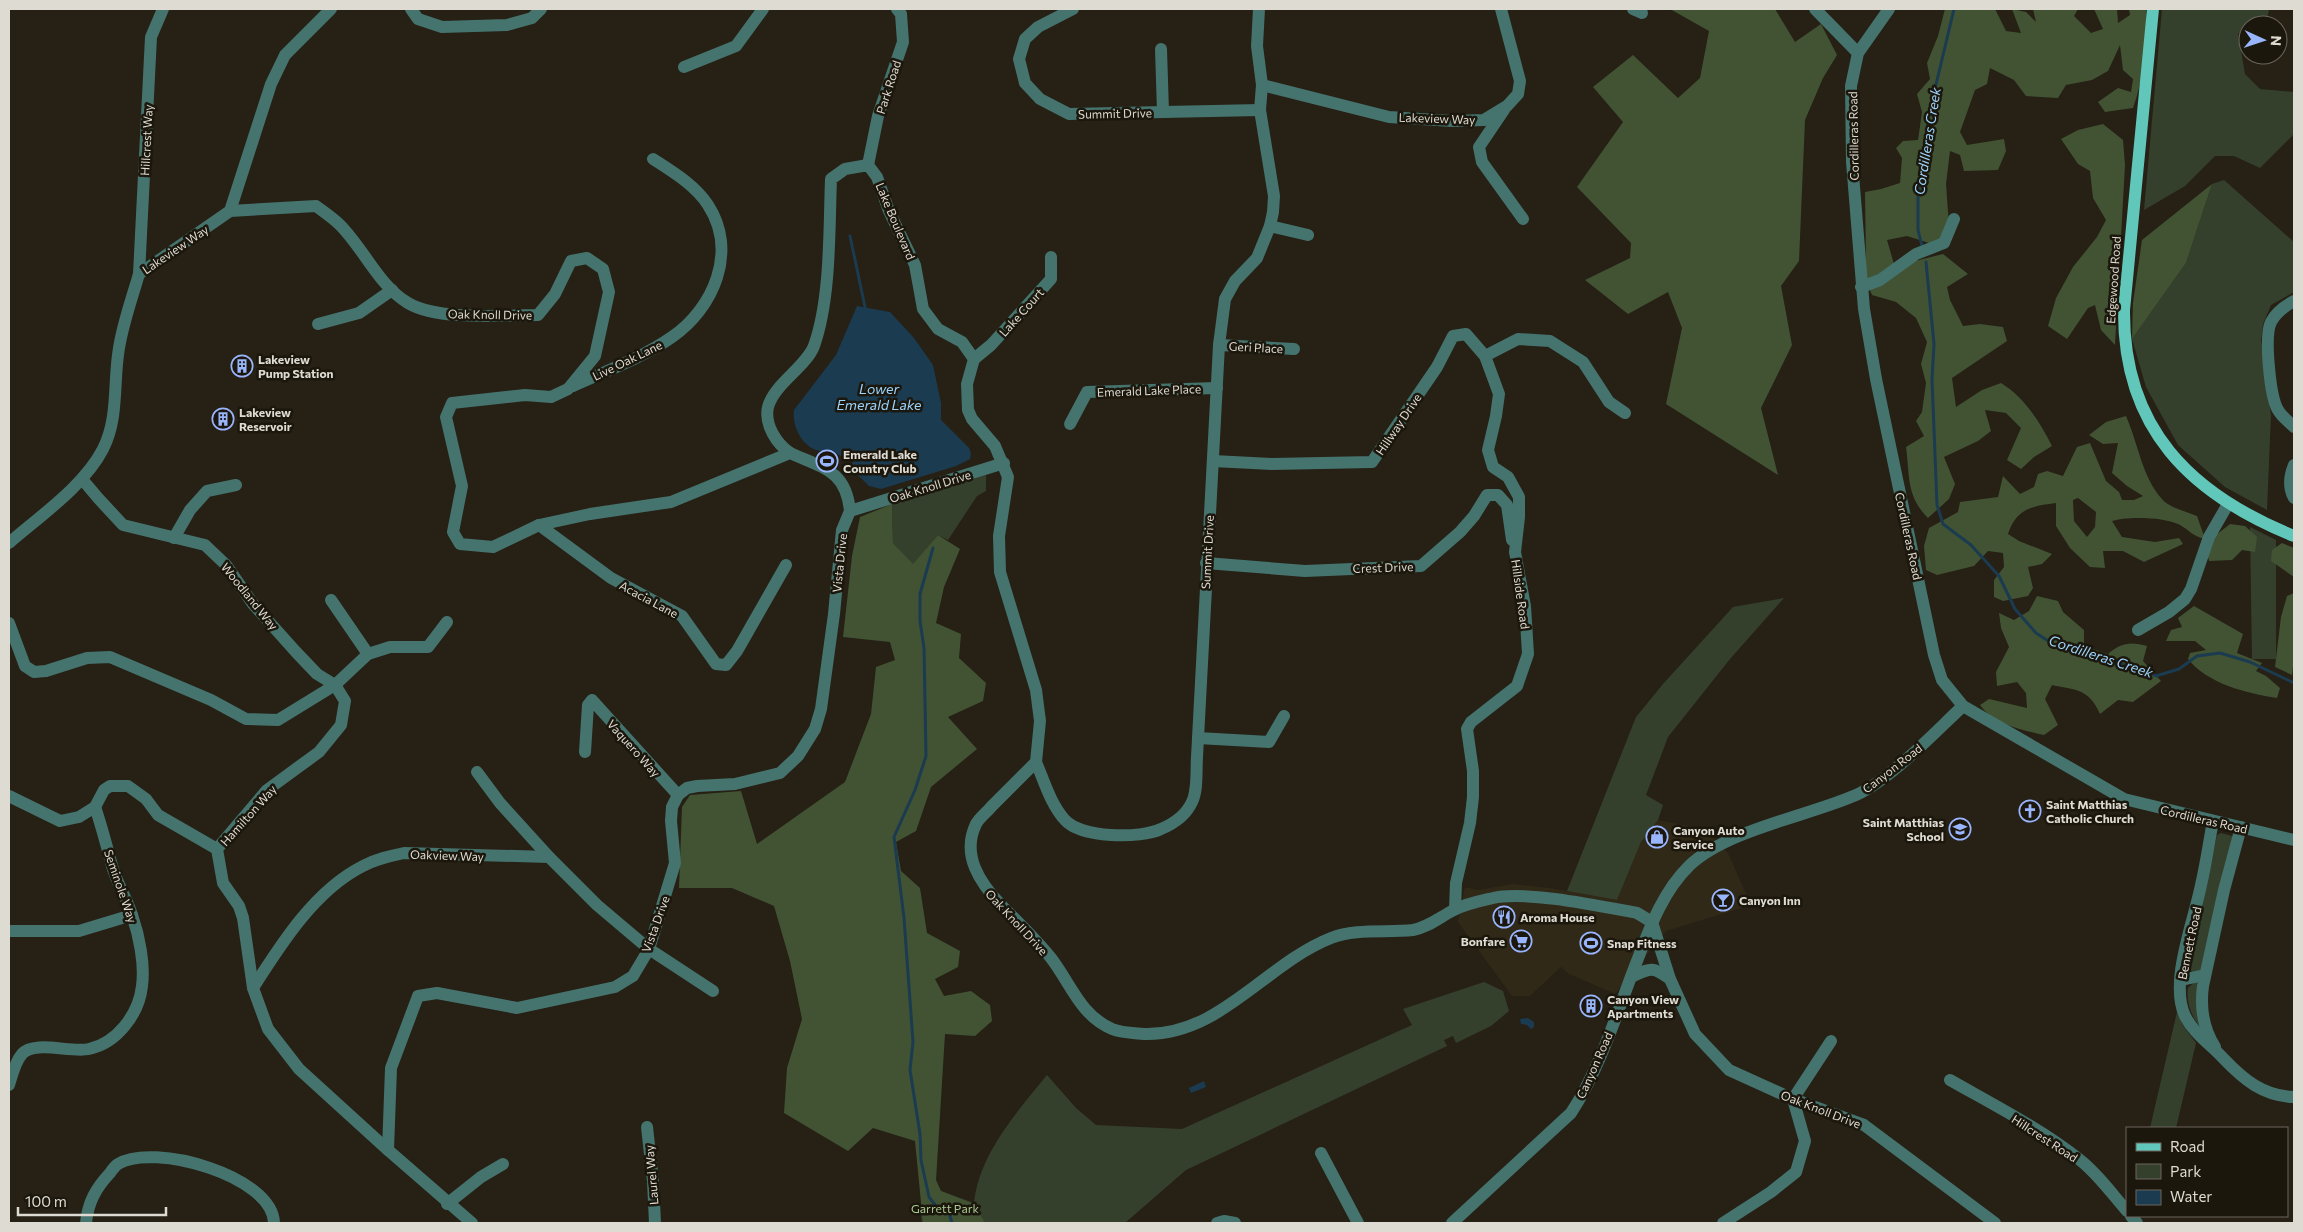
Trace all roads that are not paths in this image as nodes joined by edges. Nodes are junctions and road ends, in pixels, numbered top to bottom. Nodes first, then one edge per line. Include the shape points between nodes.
1 (163, 9) edge
2 (331, 9) edge
3 (410, 9) edge
4 (541, 9) edge
5 (763, 9) edge
6 (898, 9) edge
7 (1074, 9) edge
8 (1259, 9) edge
9 (1501, 9) edge
10 (1815, 9) edge
11 (1889, 9) edge
12 (2153, 9) edge
13 (1161, 49) dead end
14 (1858, 53) junction
15 (684, 67) dead end
16 (1262, 84) junction
17 (1507, 106) junction
18 (1260, 110) junction
19 (1163, 112) junction
20 (653, 159) dead end
21 (868, 166) junction
22 (230, 211) junction
23 (1523, 219) dead end
24 (1954, 219) dead end
25 (1270, 226) junction
26 (1308, 235) dead end
27 (1051, 257) dead end
28 (139, 274) junction
29 (1861, 287) junction
30 (392, 290) junction
31 (2294, 301) edge
32 (318, 324) dead end
33 (1219, 345) junction
34 (1294, 349) dead end
35 (1485, 356) junction
36 (974, 358) junction
37 (1217, 388) junction
38 (568, 389) junction
39 (1625, 413) dead end
40 (1070, 424) dead end
41 (2294, 427) edge
42 (790, 453) junction
43 (1213, 461) junction
44 (1004, 462) junction
45 (2294, 465) edge
46 (82, 478) junction
47 (236, 485) dead end
48 (2294, 498) edge
49 (2228, 504) junction
50 (850, 511) junction
51 (539, 525) junction
52 (2294, 536) edge
53 (174, 538) junction
54 (9, 543) edge
55 (1514, 552) junction
56 (1206, 563) junction
57 (786, 565) dead end
58 (331, 600) dead end
59 (447, 622) dead end
60 (9, 623) edge
61 (2138, 630) dead end
62 (368, 654) junction
63 (335, 686) junction
64 (1964, 706) junction
65 (1284, 716) dead end
66 (1198, 738) junction
67 (585, 752) dead end
68 (1036, 762) junction
69 (477, 772) dead end
70 (678, 795) junction
71 (9, 796) edge
72 (95, 807) junction
73 (2213, 821) junction
74 (2241, 827) junction
75 (2294, 840) edge
76 (217, 848) junction
77 (548, 857) junction
78 (1455, 909) junction
79 (132, 915) junction
80 (1652, 922) junction
81 (9, 931) edge
82 (649, 949) junction
83 (2205, 975) junction
84 (1631, 977) junction
85 (1670, 979) junction
86 (2181, 980) junction
87 (253, 988) junction
88 (713, 990) dead end
89 (1831, 1041) dead end
90 (2219, 1053) junction
91 (1950, 1080) dead end
92 (9, 1085) edge
93 (2294, 1097) edge
94 (1793, 1099) junction
95 (647, 1127) dead end
96 (388, 1150) junction
97 (1321, 1153) dead end
98 (503, 1164) dead end
99 (447, 1204) junction
100 (2126, 1210) edge
101 (1992, 1222) edge
102 (86, 1223) edge
103 (274, 1223) edge
104 (472, 1223) edge
105 (655, 1223) edge
106 (1217, 1223) edge
107 (1234, 1223) edge
108 (1358, 1223) edge
109 (1452, 1223) edge
110 (1723, 1223) edge

1 - 28 street, Hillcrest Way via 151,37
2 - 22 street via 285,55 271,84
3 - 4 street via 418,18 442,27 507,25 532,18
5 - 15 street via 736,46
6 - 21 street, Park Road via 903,42 878,116
7 - 19 street, Summit Drive via 1038,27 1025,39 1019,59 1025,83 1040,99 1069,114
8 - 16 street, Summit Drive via 1257,46
9 - 17 street, Lakeview Way via 1520,81 1518,94
10 - 14 street
11 - 14 street, Cordilleras Road
12 - 49 main road, Edgewood Road via 2125,289 2126,352 2137,392 2157,434 2182,466
13 - 19 street
14 - 29 street, Cordilleras Road via 1851,86 1852,162
16 - 17 street, Lakeview Way via 1389,117 1484,120
16 - 18 street, Summit Drive
17 - 23 street via 1479,147 1482,162
18 - 19 street, Summit Drive
18 - 25 street, Summit Drive via 1274,196
20 - 38 street, Live Oak Lane via 686,181 715,217 721,239 719,277 686,326 672,337
21 - 36 street, Lake Boulevard via 877,177 915,265 923,309 938,329 962,342
21 - 42 street via 845,169 831,178 823,307 813,348 772,397 768,408 768,419 776,440
22 - 28 street, Lakeview Way
22 - 30 street, Oak Knoll Drive via 316,206 340,226
24 - 29 street via 1944,243 1916,254 1880,280
25 - 26 street
25 - 33 street, Summit Drive via 1257,258 1235,281 1225,299
27 - 36 street, Lake Court via 1050,279 991,345
28 - 46 street, Lakeview Way via 118,349 110,432 102,450
29 - 64 street, Cordilleras Road via 1876,379 1934,655 1942,680
30 - 32 street via 359,313
30 - 38 street, Oak Knoll Drive via 409,304 434,312 478,316 538,315 555,294 571,261 587,258 603,269 608,292 595,356
31 - 41 street via 2278,312 2267,331 2274,401 2283,417
33 - 34 street, Geri Place
33 - 37 street, Summit Drive
35 - 39 street via 1518,339 1550,341 1583,362 1609,402
35 - 43 street, Hillway Drive via 1466,334 1453,336 1372,462 1272,464
35 - 55 street, Hillside Road via 1499,394 1488,450 1494,468 1508,477 1519,497 1520,517
36 - 44 street via 967,384 968,410
37 - 40 street, Emerald Lake Place via 1087,392
37 - 43 street, Summit Drive
38 - 51 street via 550,397 525,395 452,403 446,417 462,486 453,532 460,544 493,547
42 - 50 street via 836,476 848,494
42 - 51 street via 671,502
43 - 56 street, Summit Drive
44 - 50 street, Oak Knoll Drive
44 - 68 street via 1009,482 999,536 1000,572 1036,690 1040,721
45 - 48 street via 2289,481
46 - 53 street, Woodland Way via 124,525
46 - 54 street, Lakeview Way
47 - 53 street via 207,490 190,510
49 - 52 main road, Edgewood Road
49 - 61 street via 2209,537 2185,599
50 - 70 street, Vista Drive via 842,530 821,709 808,742 780,773 735,784 696,786
51 - 57 street, Acacia Lane via 611,578 682,616 716,664 726,665 737,651
53 - 63 street, Woodland Way via 205,545 226,564 253,604 317,674
55 - 56 street, Crest Drive via 1507,505 1498,495 1487,495 1460,532 1421,566 1305,571
55 - 78 street, Hillside Road via 1525,606 1528,654 1517,686 1471,722 1468,729 1473,797 1456,883
56 - 66 street, Summit Drive
58 - 62 street
59 - 62 street via 428,647 390,647
60 - 63 street via 25,666 34,672 87,658 110,657 246,718 278,720
62 - 63 street
63 - 76 street, Hamilton Way via 345,701 341,725 319,752 267,790
64 - 73 street, Cordilleras Road via 2124,799
64 - 80 street, Canyon Road via 1885,776 1858,794 1732,839 1703,854 1677,879
65 - 66 street via 1269,742
66 - 68 street, Summit Drive via 1192,802 1179,819 1159,830 1129,835 1098,834 1081,830 1066,821
67 - 70 street, Vaquero Way via 588,705 592,700
68 - 78 street, Oak Knoll Drive via 977,822 972,837 974,870 984,887 1052,960 1084,1009 1095,1020 1114,1030 1152,1034 1182,1029 1209,1019 1301,954 1332,937 1415,929 1433,923
69 - 77 street
70 - 82 street, Vista Drive via 672,807 671,821 675,863
71 - 72 street via 60,821 79,817
72 - 76 street via 104,790 110,786 128,786 146,799 158,815
72 - 79 street, Seminole Way via 113,870
73 - 74 street, Cordilleras Road
73 - 86 street, Bennett Road
74 - 75 street, Cordilleras Road
74 - 83 street, Bennett Road
76 - 87 street, Hamilton Way via 223,883 243,918
77 - 82 street via 597,906
77 - 87 street, Oakview Way via 404,853 363,866 331,887 302,919
78 - 80 street, Oak Knoll Drive via 1496,897 1519,895 1637,913
79 - 81 street via 80,931
79 - 92 street, Seminole Way via 140,950 142,986 140,999 126,1024 103,1044 89,1049 71,1051 40,1047 25,1051
80 - 84 street, Canyon Road
80 - 85 street, Oak Knoll Drive
82 - 88 street
82 - 96 street, Vista Drive via 633,976 615,987 526,1006 516,1008 437,993 418,996 391,1068
83 - 86 street
83 - 90 street, Bennett Road via 2202,1016
84 - 85 street via 1650,968
84 - 109 street, Canyon Road via 1598,1063 1571,1113
85 - 94 street, Oak Knoll Drive via 1695,1034 1729,1070
86 - 90 street, Bennett Road via 2181,1005 2185,1016 2199,1036
87 - 96 street, Hamilton Way via 268,1029 299,1069
89 - 94 street
90 - 93 street, Bennett Road via 2251,1085 2273,1095
91 - 100 street, Hillcrest Road via 2081,1160
94 - 101 street, Oak Knoll Drive via 1864,1125
94 - 110 street via 1804,1141 1796,1172
95 - 105 street, Laurel Way
96 - 99 street
97 - 108 street
98 - 99 street via 480,1177
99 - 104 street
102 - 103 street via 92,1197 101,1183 118,1164 140,1158 183,1161 228,1176 252,1188 266,1202 274,1215
106 - 107 street via 1224,1220

